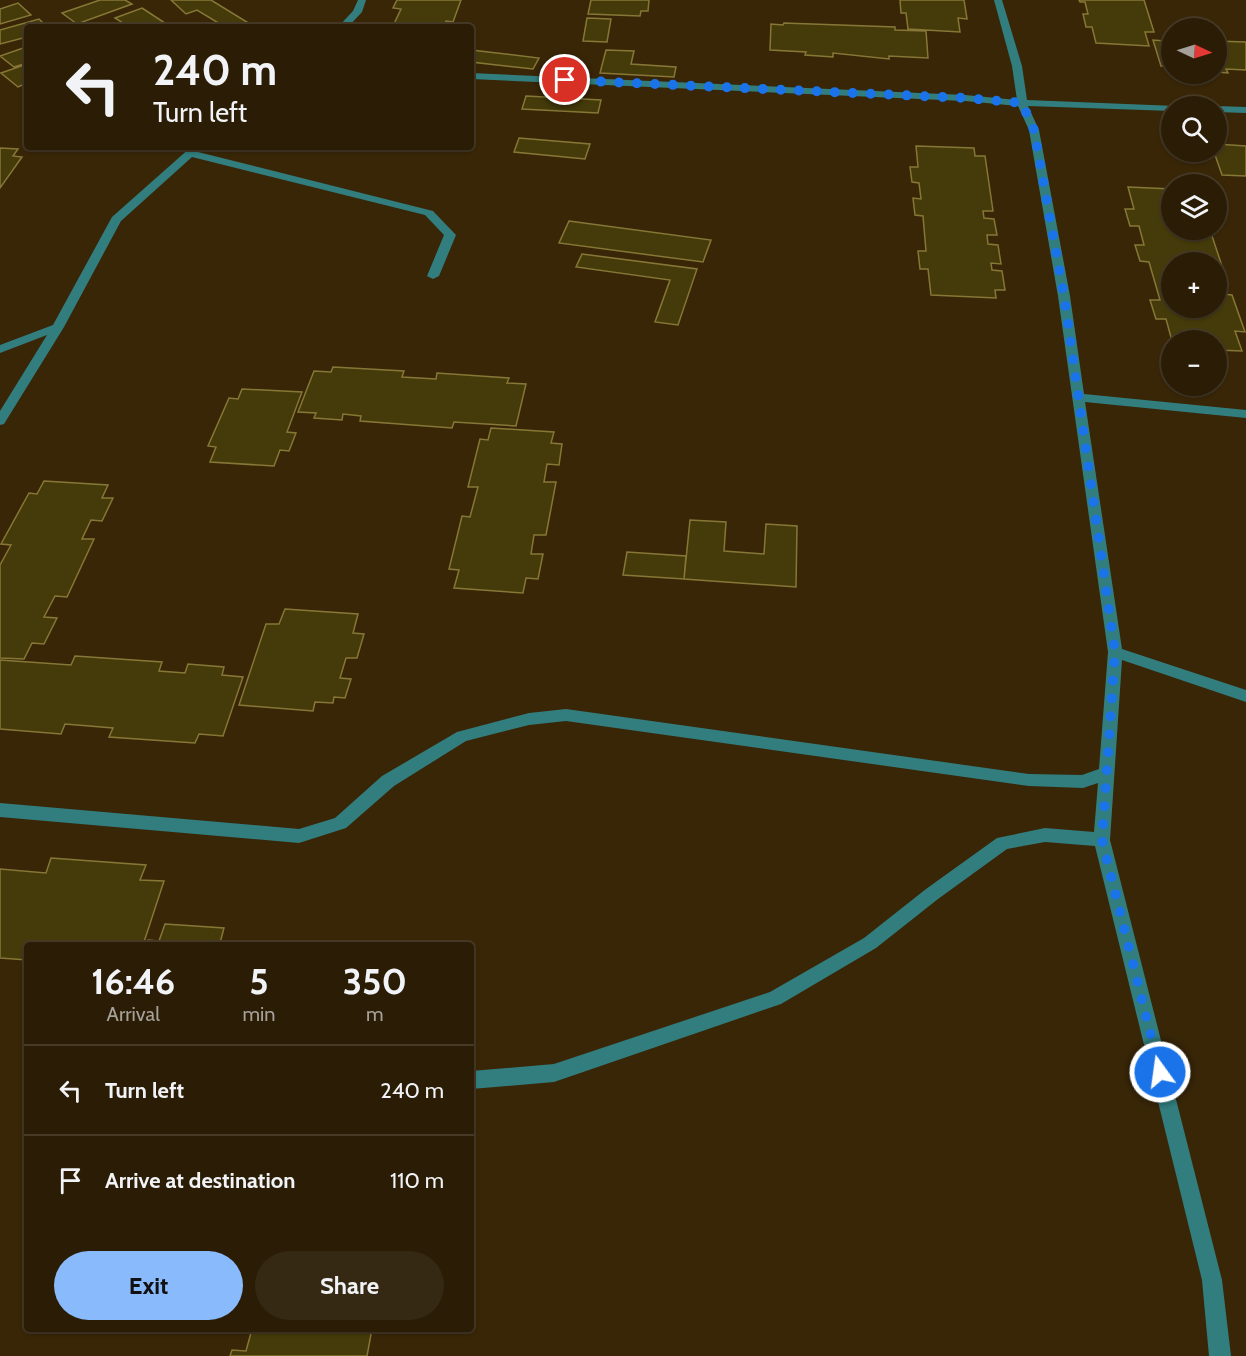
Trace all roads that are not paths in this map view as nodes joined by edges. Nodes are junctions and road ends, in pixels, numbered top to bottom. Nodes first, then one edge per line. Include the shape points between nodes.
1 (362, 0) edge
2 (998, 0) edge
3 (346, 24) edge
4 (474, 76) edge
5 (1022, 103) junction
6 (1161, 108) edge
7 (1227, 109) edge
8 (1246, 110) edge
9 (194, 150) edge
10 (433, 276) dead end
11 (58, 327) junction
12 (0, 349) edge
13 (1079, 397) junction
14 (1246, 414) edge
15 (0, 422) edge
16 (1115, 652) junction
17 (1246, 696) edge
18 (1106, 773) junction
19 (0, 810) edge
20 (1102, 840) junction
21 (474, 1080) edge
22 (1220, 1356) edge

1 - 3 street
2 - 5 street via 1017,66
4 - 5 street
5 - 6 street
5 - 13 street via 1034,130
7 - 8 street
9 - 10 street via 429,213 450,235
9 - 11 street via 116,219
11 - 12 street
11 - 15 street
13 - 14 street
13 - 16 street
16 - 17 street
16 - 18 street
18 - 19 street via 1083,782 1029,780 566,715 529,719 462,736 388,781 340,823 299,836
18 - 20 street
20 - 21 street via 1045,835 1003,843 870,943 775,998 554,1073
20 - 22 street via 1212,1280

